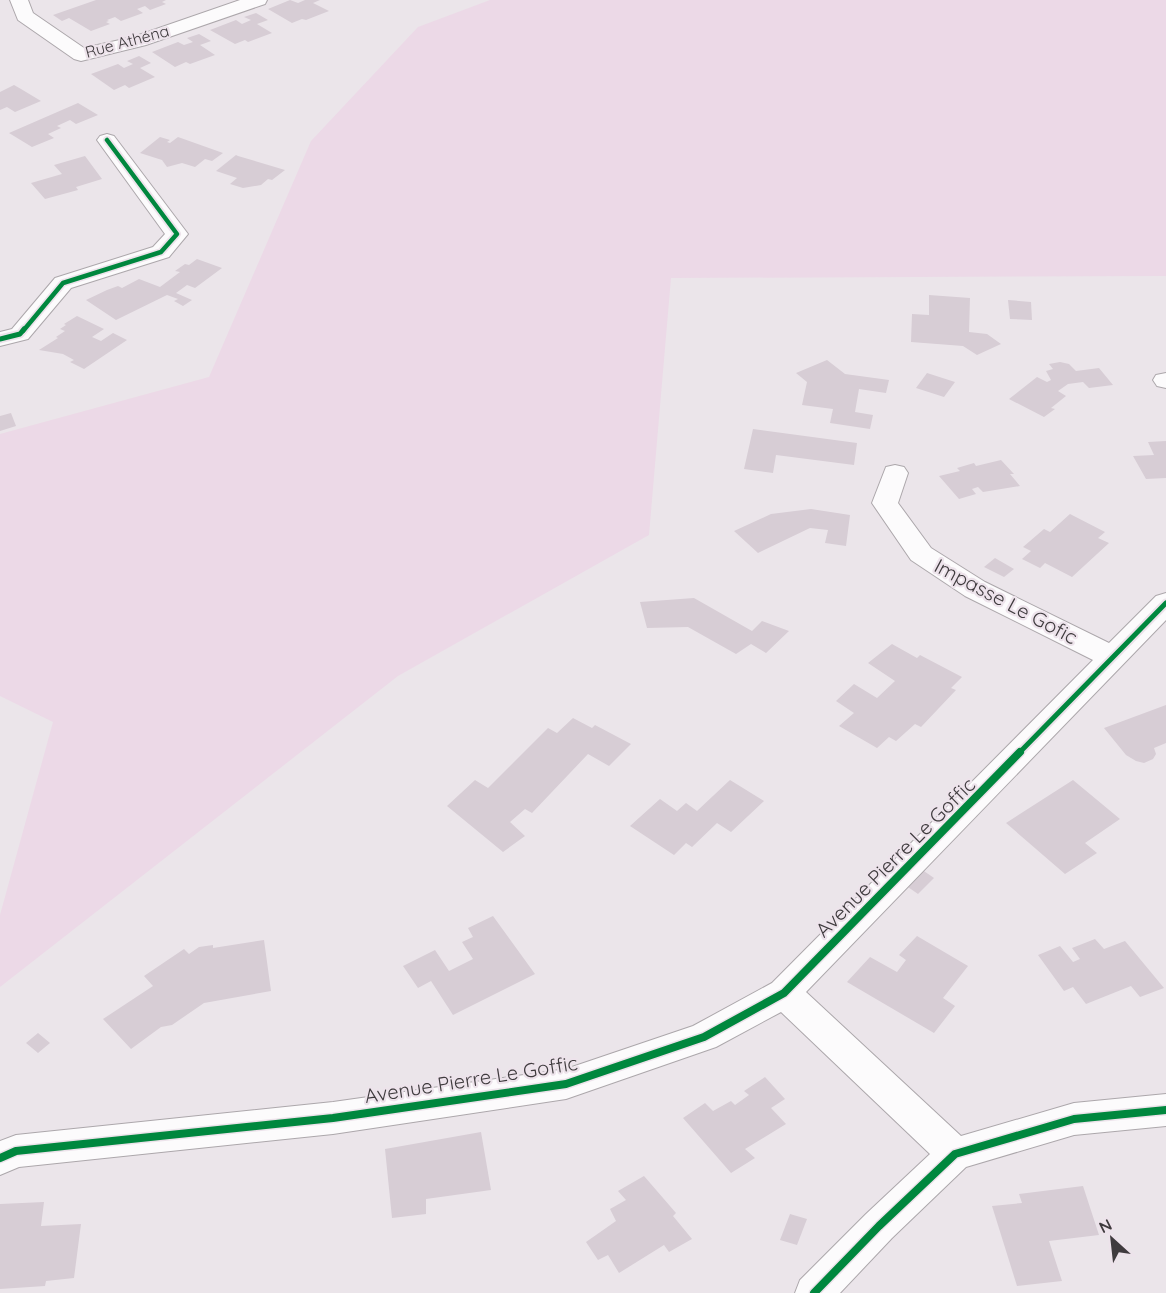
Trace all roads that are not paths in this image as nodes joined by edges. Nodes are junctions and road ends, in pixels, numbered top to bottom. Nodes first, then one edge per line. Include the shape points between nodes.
1 (19, 0) edge
2 (258, 0) edge
3 (222, 7) edge
4 (106, 140) dead end
5 (0, 339) edge
6 (895, 473) dead end
7 (1166, 603) edge
8 (1112, 657) junction
9 (784, 993) junction
10 (1166, 1110) edge
11 (955, 1154) junction
12 (0, 1158) edge
13 (814, 1293) edge

1 - 3 street, Rue Athéna via 25,16 81,55 139,41
2 - 3 street, Rue Athéna
4 - 5 street via 177,234 161,252 63,283 20,334
6 - 8 street, Impasse Le Gofic via 885,503 921,554 975,589
7 - 8 street, Avenue Pierre Le Goffic
8 - 9 street, Avenue Pierre Le Goffic
9 - 11 street
9 - 12 street, Avenue Pierre Le Goffic via 704,1037 566,1084 333,1118 16,1151
10 - 11 street via 1074,1119
11 - 13 street

